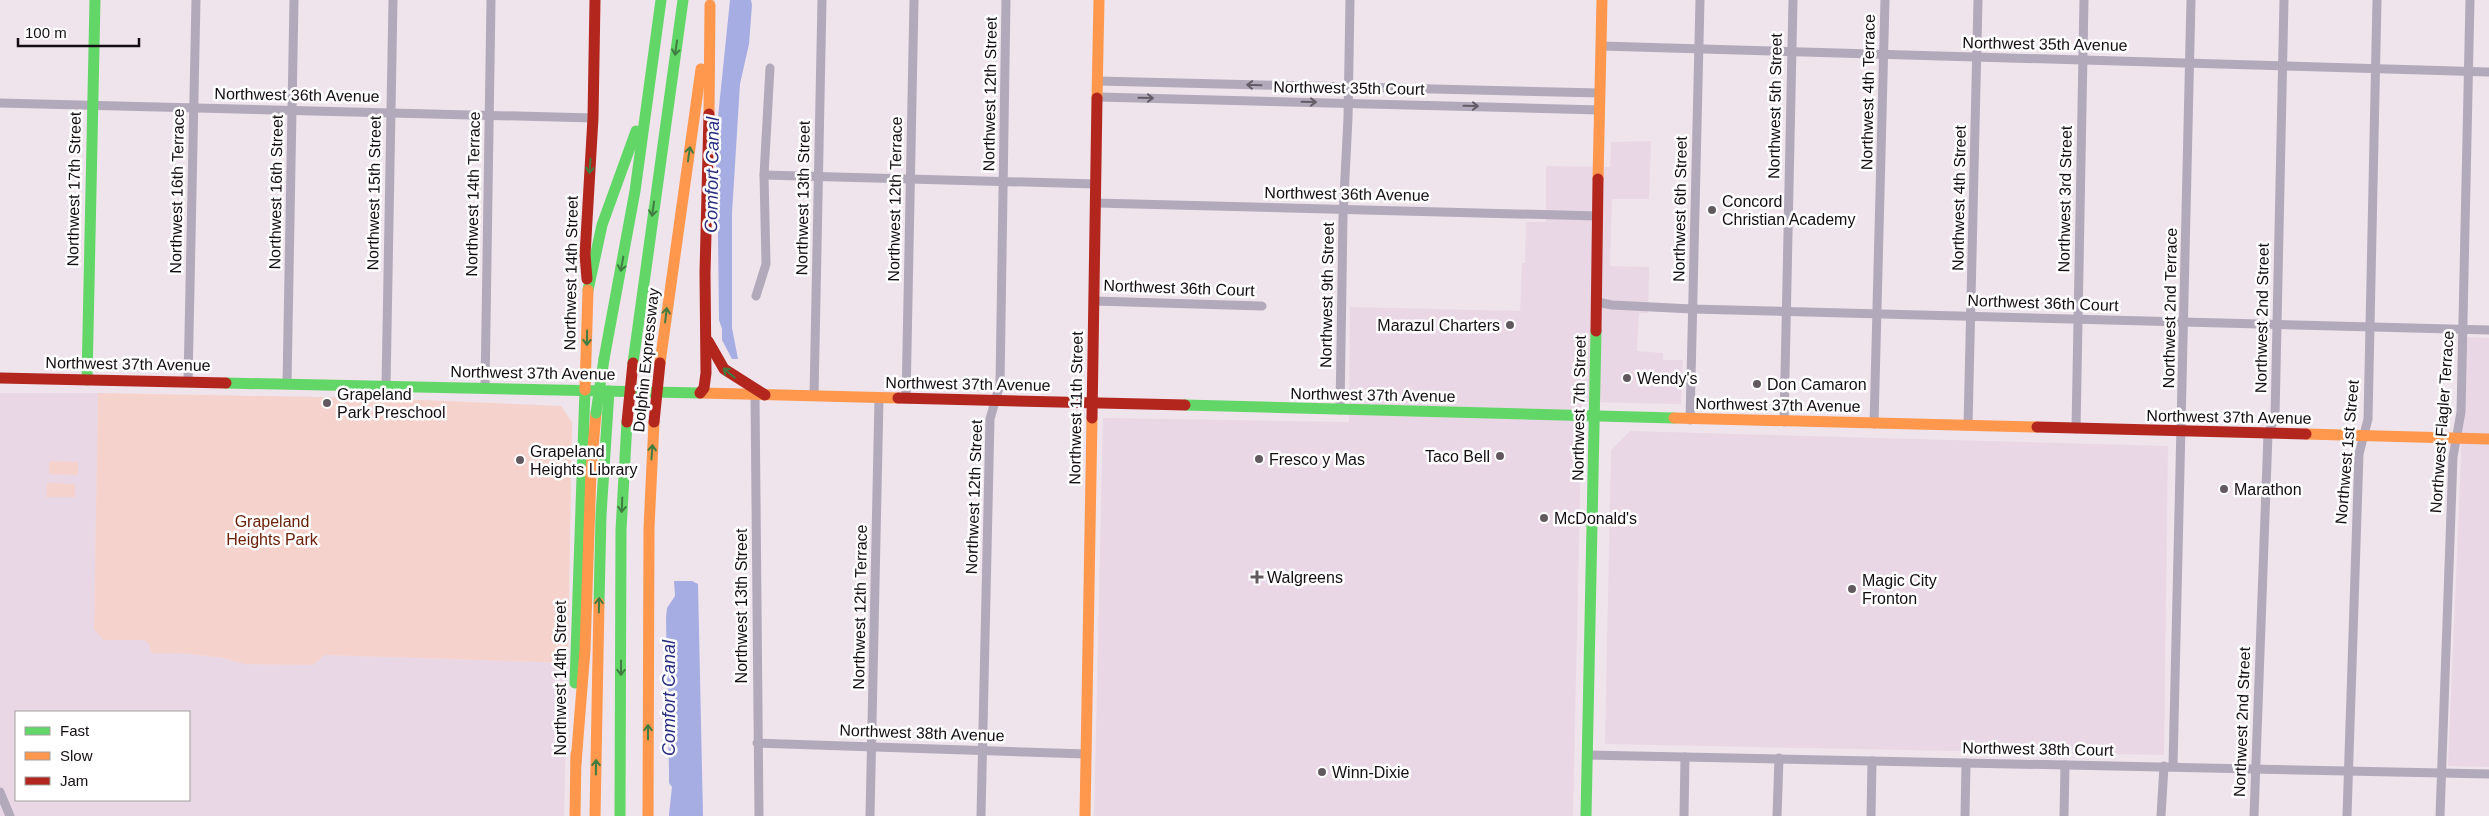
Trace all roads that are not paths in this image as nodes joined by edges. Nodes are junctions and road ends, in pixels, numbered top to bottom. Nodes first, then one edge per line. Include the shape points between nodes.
1 (95, 0) edge
2 (196, 0) edge
3 (294, 0) edge
4 (393, 0) edge
5 (491, 0) edge
6 (595, 0) edge
7 (661, 0) edge
8 (683, 0) edge
9 (822, 0) edge
10 (914, 0) edge
11 (1006, 0) edge
12 (1100, 0) edge
13 (1350, 0) edge
14 (1602, 0) edge
15 (1700, 0) edge
16 (1793, 0) edge
17 (1885, 0) edge
18 (1978, 0) edge
19 (2084, 0) edge
20 (2191, 0) edge
21 (2284, 0) edge
22 (2377, 0) edge
23 (2470, 0) edge
24 (710, 2) edge
25 (1601, 46) junction
26 (1699, 49) junction
27 (1792, 52) junction
28 (1884, 54) junction
29 (1977, 57) junction
30 (2083, 59) junction
31 (2190, 63) junction
32 (2283, 65) junction
33 (770, 68) dead end
34 (2376, 68) junction
35 (2469, 71) junction
36 (2489, 72) edge
37 (1098, 81) junction
38 (1349, 88) junction
39 (1490, 91) junction
40 (1536, 92) junction
41 (1600, 93) junction
42 (1098, 97) junction
43 (0, 103) edge
44 (1348, 103) junction
45 (92, 104) junction
46 (1490, 106) junction
47 (193, 108) junction
48 (1536, 108) junction
49 (292, 110) junction
50 (1600, 110) junction
51 (391, 112) junction
52 (644, 112) junction
53 (489, 115) junction
54 (593, 118) junction
55 (764, 175) junction
56 (818, 177) junction
57 (911, 179) junction
58 (1004, 182) junction
59 (1096, 184) junction
60 (1096, 203) junction
61 (1343, 209) junction
62 (1598, 216) junction
63 (588, 290) junction
64 (756, 296) dead end
65 (1094, 300) junction
66 (1597, 302) junction
67 (1262, 306) dead end
68 (1692, 309) junction
69 (1786, 311) junction
70 (1878, 313) junction
71 (1971, 316) junction
72 (2077, 319) junction
73 (2184, 322) junction
74 (2277, 324) junction
75 (2370, 326) junction
76 (2463, 329) junction
77 (2489, 330) edge
78 (707, 338) junction
79 (0, 378) edge
80 (87, 380) junction
81 (188, 382) junction
82 (287, 384) junction
83 (386, 386) junction
84 (485, 388) junction
85 (585, 390) junction
86 (609, 390) junction
87 (700, 394) junction
88 (760, 395) junction
89 (814, 396) junction
90 (878, 399) junction
91 (906, 399) junction
92 (994, 401) junction
93 (1093, 404) junction
94 (1340, 410) junction
95 (1595, 417) junction
96 (1690, 420) junction
97 (1784, 422) junction
98 (1874, 424) junction
99 (1968, 426) junction
100 (2076, 429) junction
101 (2182, 432) junction
102 (2268, 434) junction
103 (2364, 436) junction
104 (2457, 438) junction
105 (2489, 439) edge
106 (757, 743) junction
107 (871, 747) junction
108 (982, 750) junction
109 (1086, 754) junction
110 (1587, 755) junction
111 (1685, 757) junction
112 (1779, 758) junction
113 (1872, 761) junction
114 (576, 763) junction
115 (1966, 763) junction
116 (2065, 764) junction
117 (2168, 766) junction
118 (2256, 769) junction
119 (2348, 771) junction
120 (2441, 773) junction
121 (2489, 774) edge
122 (0, 792) edge
123 (10, 816) edge
124 (575, 816) edge
125 (595, 816) edge
126 (620, 816) edge
127 (648, 816) edge
128 (759, 816) edge
129 (870, 816) edge
130 (981, 816) edge
131 (1084, 816) edge
132 (1586, 816) edge
133 (1684, 816) edge
134 (1777, 816) edge
135 (1872, 816) edge
136 (1965, 816) edge
137 (2064, 816) edge
138 (2162, 816) edge
139 (2254, 816) edge
140 (2347, 816) edge
141 (2440, 816) edge

1 - 45 main road, Northwest 17th Street
2 - 47 street, Northwest 16th Terrace
3 - 49 street, Northwest 16th Street
4 - 51 street, Northwest 15th Street
5 - 53 street, Northwest 14th Terrace
6 - 54 main road, Northwest 14th Street
7 - 52 main road
8 -> 126 main road, Dolphin Expressway, bridge via 627,422 621,530
9 - 56 street, Northwest 13th Street
10 - 57 street, Northwest 12th Terrace
11 - 58 street, Northwest 12th Street
12 - 37 main road, Northwest 11th Street
13 - 38 street, Northwest 9th Street
14 - 25 main road, Northwest 7th Street
15 - 26 street, Northwest 6th Street
16 - 27 street, Northwest 5th Street
17 - 28 street, Northwest 4th Terrace
18 - 29 street, Northwest 4th Street
19 - 30 street, Northwest 3rd Street
20 - 31 street, Northwest 2nd Terrace
21 - 32 street, Northwest 2nd Street
22 - 34 street, Northwest 1st Street
23 - 35 street, Northwest Flagler Terrace
24 - 78 main road via 710,138 705,273
127 -> 24 main road, Dolphin Expressway, bridge via 649,528 654,422
25 - 26 street, Northwest 35th Avenue
25 - 41 main road, Northwest 7th Street
26 - 27 street, Northwest 35th Avenue
26 - 68 street, Northwest 6th Street
27 - 28 street, Northwest 35th Avenue
27 - 69 street, Northwest 5th Street
28 - 29 street, Northwest 35th Avenue
28 - 70 street, Northwest 4th Terrace
29 - 30 street, Northwest 35th Avenue
29 - 71 street, Northwest 4th Street
30 - 31 street, Northwest 35th Avenue
30 - 72 street, Northwest 3rd Street
31 - 32 street, Northwest 35th Avenue
31 - 73 street, Northwest 2nd Terrace
32 - 34 street, Northwest 35th Avenue
32 - 74 street, Northwest 2nd Street
33 - 55 street
34 - 35 street, Northwest 35th Avenue
34 - 75 street, Northwest 1st Street
35 - 36 street, Northwest 35th Avenue
35 - 76 street, Northwest Flagler Terrace
38 -> 37 street, Northwest 35th Court
37 - 42 main road, Northwest 11th Street
38 - 39 street, Northwest 35th Court
38 - 44 street, Northwest 9th Street
39 - 40 street, Northwest 35th Court
39 - 46 street
40 - 41 street, Northwest 35th Court
40 - 48 street
41 - 50 main road, Northwest 7th Street
42 -> 44 street, Northwest 35th Court
42 - 59 main road, Northwest 11th Street
43 - 45 street, Northwest 36th Avenue
44 -> 46 street, Northwest 35th Court
44 - 61 street, Northwest 9th Street
45 - 47 street, Northwest 36th Avenue
45 - 80 main road, Northwest 17th Street
46 - 48 street, Northwest 35th Court
47 - 49 street, Northwest 36th Avenue
47 - 81 street, Northwest 16th Terrace
48 - 50 street, Northwest 35th Court
49 - 51 street, Northwest 36th Avenue
49 - 82 street, Northwest 16th Street
50 - 62 main road, Northwest 7th Street
51 - 53 street, Northwest 36th Avenue
51 - 83 street, Northwest 15th Street
52 - 63 main road via 602,225
52 -> 114 main road, bridge via 635,191 596,413 585,650
53 - 54 street, Northwest 36th Avenue
53 - 84 street, Northwest 14th Terrace
54 -> 63 main road, Northwest 14th Street via 585,255
55 - 56 street
55 - 64 street via 766,264
56 - 57 street
56 - 89 street, Northwest 13th Street
57 - 58 street
57 - 91 street, Northwest 12th Terrace
58 - 59 street
58 - 92 street, Northwest 12th Street via 1000,384
59 - 60 main road, Northwest 11th Street
60 - 61 street, Northwest 36th Avenue
60 - 65 main road, Northwest 11th Street
61 - 62 street, Northwest 36th Avenue
61 - 94 street, Northwest 9th Street
62 - 66 main road, Northwest 7th Street
63 -> 85 main road, Northwest 14th Street
65 - 67 street, Northwest 36th Court
65 - 93 main road, Northwest 11th Street
66 - 68 street, Northwest 36th Court
66 - 95 main road, Northwest 7th Street
68 - 69 street, Northwest 36th Court
68 - 96 street, Northwest 6th Street
69 - 70 street, Northwest 36th Court
69 - 97 street, Northwest 5th Street
70 - 71 street, Northwest 36th Court
70 - 98 street, Northwest 4th Terrace
71 - 72 street, Northwest 36th Court
71 - 99 street, Northwest 4th Street
72 - 73 street, Northwest 36th Court
72 - 100 street, Northwest 3rd Street
73 - 74 street, Northwest 36th Court
73 - 101 street, Northwest 2nd Terrace
74 - 75 street, Northwest 36th Court
74 - 102 street, Northwest 2nd Street via 2275,417
75 - 76 street, Northwest 36th Court
75 - 103 street, Northwest 1st Street via 2368,419
76 - 77 street, Northwest 36th Court
76 - 104 street, Northwest Flagler Terrace
78 - 87 main road via 705,382
88 -> 78 main road via 724,369
79 - 80 main road, Northwest 37th Avenue
80 - 81 main road, Northwest 37th Avenue
81 - 82 main road, Northwest 37th Avenue
82 - 83 main road, Northwest 37th Avenue
83 - 84 main road, Northwest 37th Avenue
84 - 85 main road, Northwest 37th Avenue
85 - 86 main road, Northwest 37th Avenue
85 - 114 main road, Northwest 14th Street via 575,650
86 - 87 main road, Northwest 37th Avenue
125 -> 86 main road via 602,471
87 - 88 main road, Northwest 37th Avenue
88 - 89 main road, Northwest 37th Avenue
88 - 106 street, Northwest 13th Street
89 - 90 main road, Northwest 37th Avenue
90 - 91 main road, Northwest 37th Avenue
90 - 107 street, Northwest 12th Terrace
91 - 92 main road, Northwest 37th Avenue
92 - 93 main road, Northwest 37th Avenue
92 - 108 street, Northwest 12th Street via 990,419
93 - 94 main road, Northwest 37th Avenue
93 - 109 main road, Northwest 11th Street
94 - 95 main road, Northwest 37th Avenue
95 - 96 main road, Northwest 37th Avenue
95 - 110 main road, Northwest 7th Street
96 - 97 main road, Northwest 37th Avenue
97 - 98 main road, Northwest 37th Avenue
98 - 99 main road, Northwest 37th Avenue
99 - 100 main road, Northwest 37th Avenue
100 - 101 main road, Northwest 37th Avenue
101 - 102 main road, Northwest 37th Avenue
101 - 117 street, Northwest 2nd Terrace
102 - 103 main road, Northwest 37th Avenue
102 - 118 street, Northwest 2nd Street
103 - 104 main road, Northwest 37th Avenue
103 - 119 street, Northwest 1st Street via 2359,454
104 - 105 main road, Northwest 37th Avenue
104 - 120 street, Northwest Flagler Terrace via 2452,457
106 - 107 street, Northwest 38th Avenue
106 - 128 street, Northwest 13th Street
107 - 108 street, Northwest 38th Avenue
107 - 129 street, Northwest 12th Terrace
108 - 109 street, Northwest 38th Avenue
108 - 130 street, Northwest 12th Street
109 - 131 main road, Northwest 11th Street
110 - 111 street, Northwest 38th Court
110 - 132 main road, Northwest 7th Street
111 - 112 street, Northwest 38th Court
111 - 133 street
112 - 113 street, Northwest 38th Court
112 - 134 street
113 - 115 street, Northwest 38th Court
113 - 135 street
114 - 124 main road, Northwest 14th Street
115 - 116 street, Northwest 38th Court
115 - 136 street
116 - 117 street, Northwest 38th Court
116 - 137 street
117 - 118 street, Northwest 38th Court
117 - 138 street, Northwest 2nd Terrace
118 - 119 street, Northwest 38th Court
118 - 139 street, Northwest 2nd Street
119 - 120 street, Northwest 38th Court
119 - 140 street, Northwest 1st Street
120 - 121 street, Northwest 38th Court
120 - 141 street, Northwest Flagler Terrace
122 - 123 street

